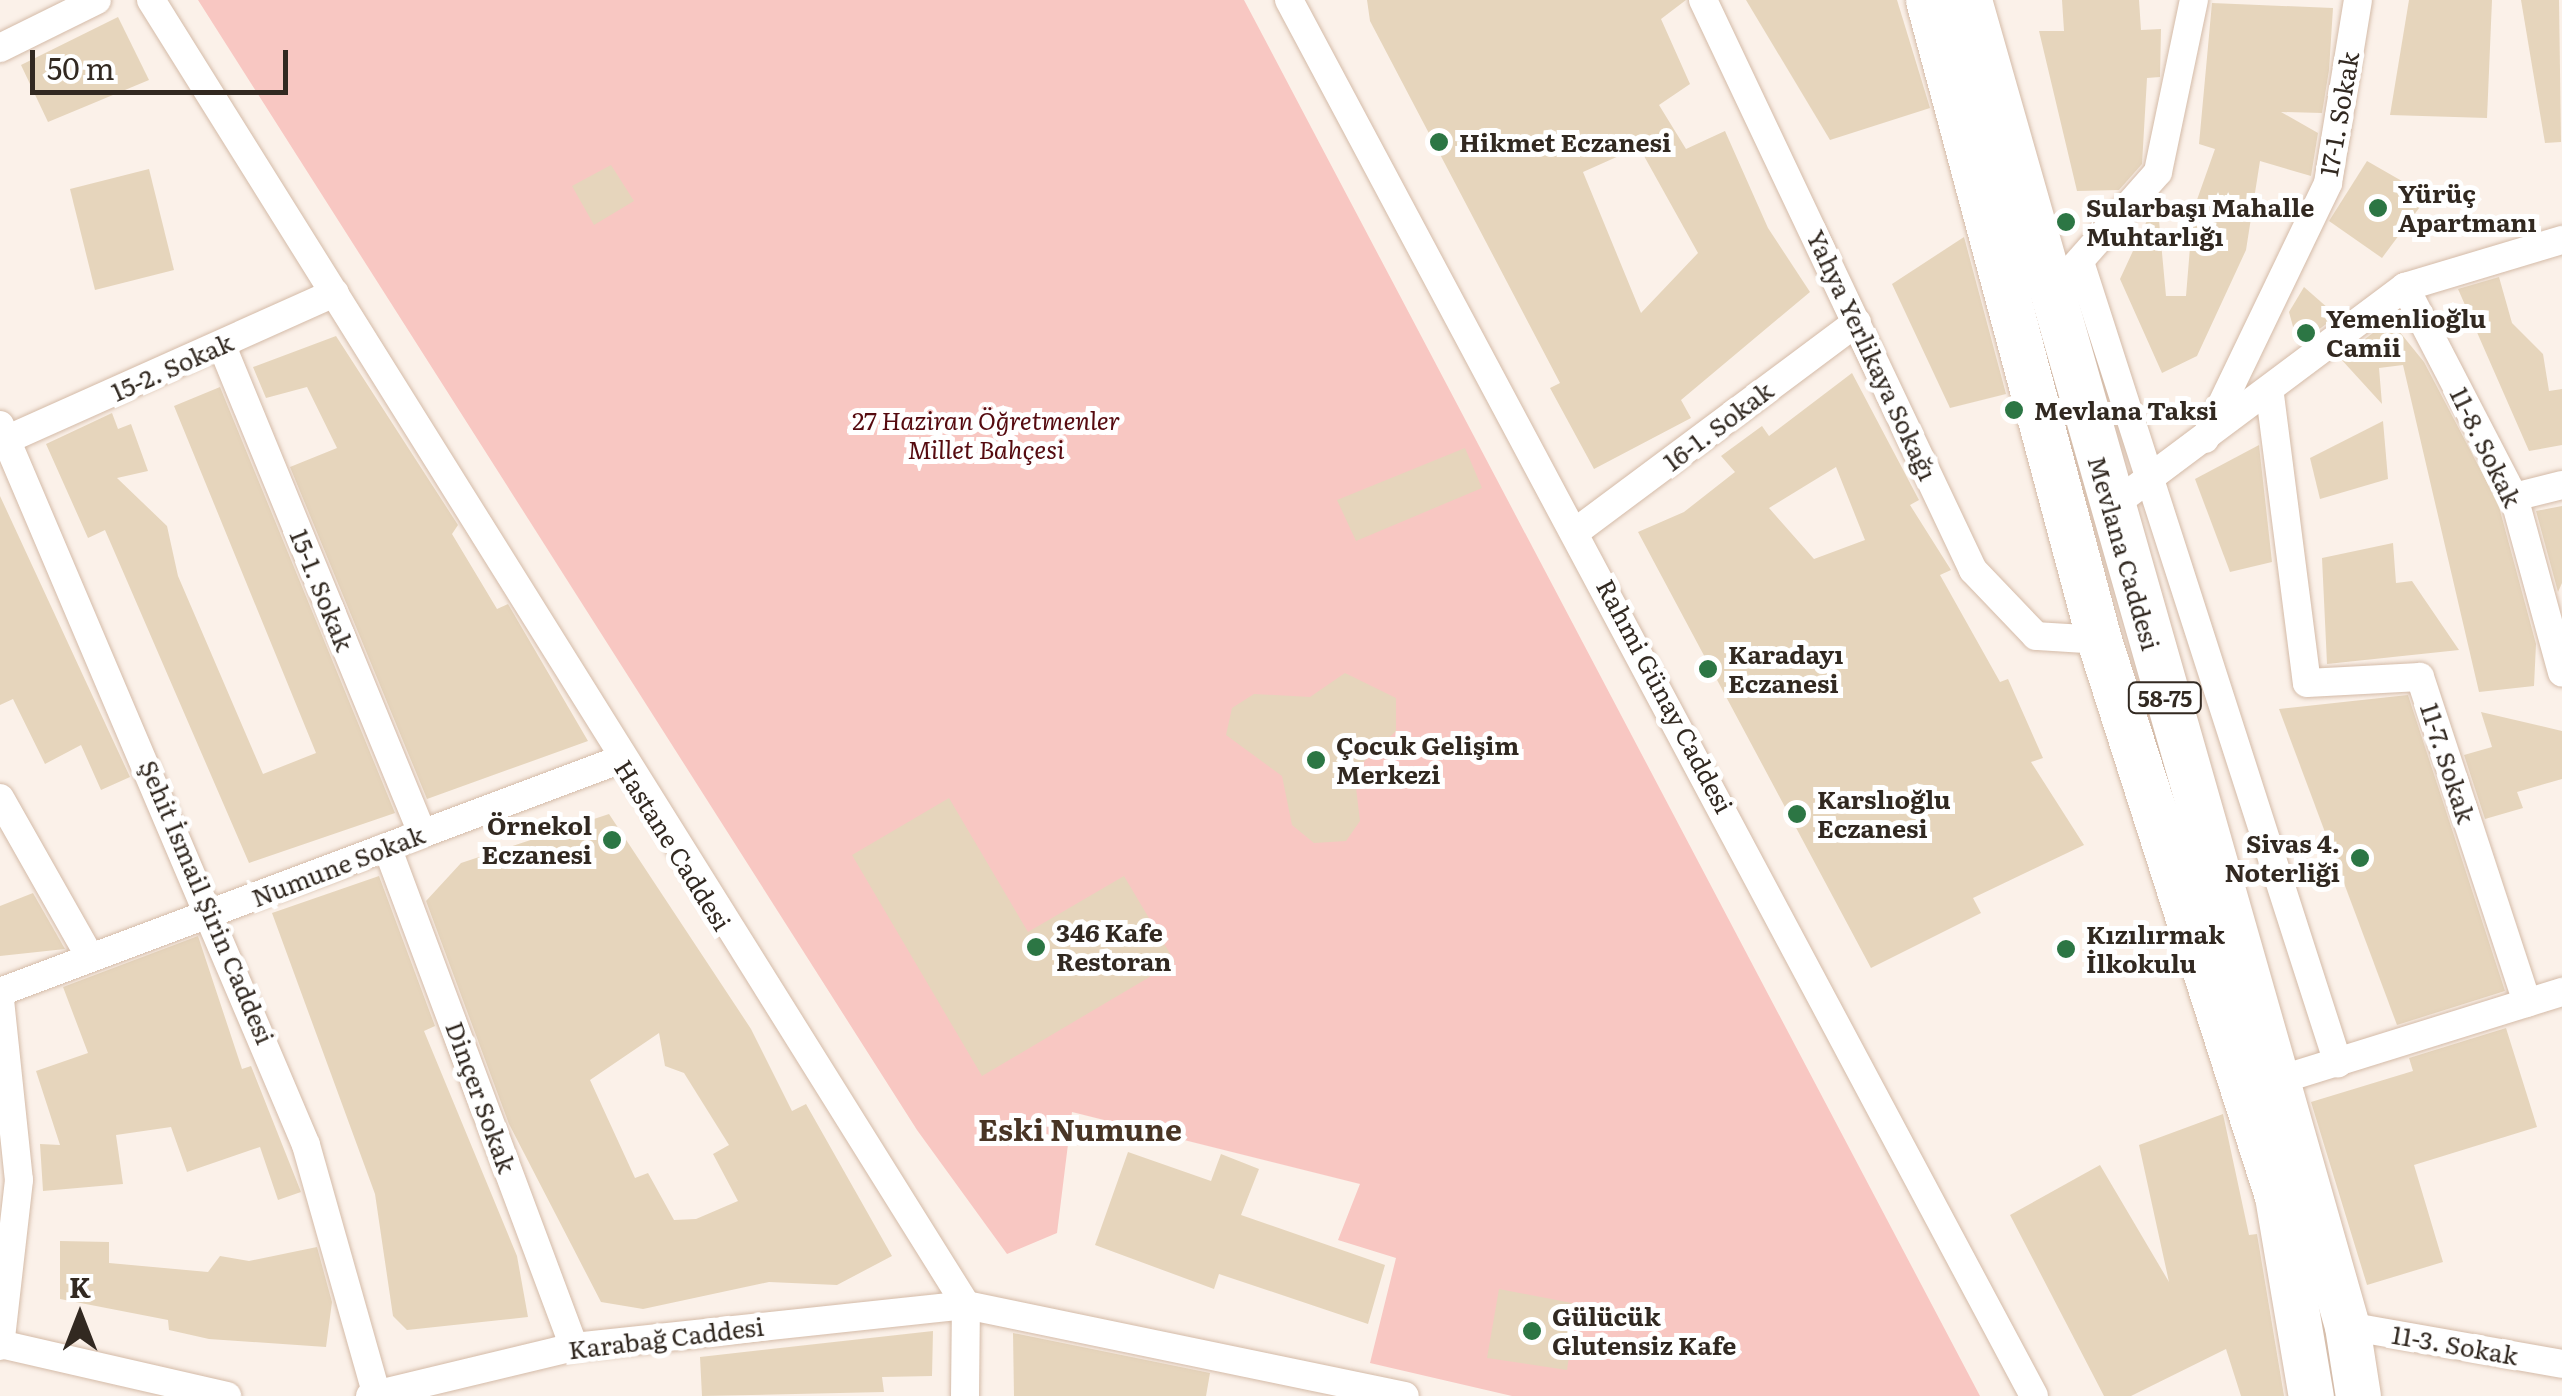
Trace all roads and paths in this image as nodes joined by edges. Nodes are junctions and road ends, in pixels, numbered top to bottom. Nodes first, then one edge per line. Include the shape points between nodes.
1 (97, 0) edge
2 (151, 0) edge
3 (1289, 0) edge
4 (1703, 0) edge
5 (1928, 0) edge
6 (1968, 0) edge
7 (2194, 0) edge
8 (2358, 0) edge
9 (0, 48) edge
10 (2562, 240) edge
11 (2080, 262) junction
12 (2405, 287) junction
13 (335, 293) junction
14 (2047, 296) junction
15 (1857, 322) junction
16 (222, 346) junction
17 (2270, 395) junction
18 (4, 432) edge
19 (2204, 440) junction
20 (2152, 476) junction
21 (2562, 485) edge
22 (2514, 497) junction
23 (2112, 506) junction
24 (1578, 530) junction
25 (2100, 640) junction
26 (2562, 672) edge
27 (620, 760) junction
28 (0, 798) edge
29 (422, 833) junction
30 (388, 847) junction
31 (214, 913) junction
32 (89, 955) junction
33 (0, 992) edge
34 (2562, 992) edge
35 (0, 1000) edge
36 (2526, 1004) junction
37 (2338, 1063) junction
38 (2276, 1082) junction
39 (9, 1183) edge
40 (966, 1304) junction
41 (2347, 1326) junction
42 (0, 1345) edge
43 (574, 1347) junction
44 (2562, 1364) edge
45 (1314, 1386) edge
46 (373, 1394) edge
47 (227, 1396) edge
48 (965, 1396) edge
49 (1405, 1396) edge
50 (2034, 1396) edge
51 (2311, 1396) edge
52 (2358, 1396) edge

1 - 9 street
2 - 13 street, Hastane Caddesi
3 - 24 street, Rahmi Günay Caddesi
4 - 15 street, Yahya Yerlikaya Sokağı
5 - 25 main road, Mevlana Caddesi / 58-75
6 - 14 main road, Mevlana Caddesi / 58-75
7 - 11 street via 2158,172
8 - 19 street, 17-1. Sokak via 2328,182
10 - 12 street
11 - 14 street
11 - 20 street
12 - 17 street
12 - 22 street, 11-8. Sokak
13 - 16 street, 15-2. Sokak
13 - 27 street, Hastane Caddesi
14 - 23 main road, Mevlana Caddesi / 58-75
15 - 24 street, 16-1. Sokak
15 - 25 street, Yahya Yerlikaya Sokağı via 1973,570 2036,636
16 - 18 street, 15-2. Sokak
16 - 29 street, 15-1. Sokak
17 - 19 street
17 - 36 street, 11-7. Sokak via 2307,683 2420,677
18 - 31 street, Şehit İsmail Şirin Caddesi
19 - 20 street
20 - 23 street
20 - 37 street
21 - 22 street
22 - 26 street, 11-8. Sokak
23 - 38 main road, Mevlana Caddesi / 58-75
24 - 50 street, Rahmi Günay Caddesi
25 - 51 main road, Mevlana Caddesi / 58-75 via 2277,1196
27 - 29 street, Numune Sokak
27 - 40 street, Hastane Caddesi
28 - 32 street
29 - 30 street, Numune Sokak
30 - 31 street, Numune Sokak
30 - 43 street, Dinçer Sokak
31 - 32 street, Numune Sokak
31 - 46 street, Şehit İsmail Şirin Caddesi via 306,1145
32 - 33 street, Numune Sokak
34 - 36 street
35 - 39 street
36 - 37 street
37 - 38 street
38 - 41 main road, Mevlana Caddesi / 58-75
39 - 42 street
40 - 43 street, Karabağ Caddesi
40 - 45 street
40 - 48 street
41 - 44 street, 11-3. Sokak
41 - 52 main road, Mevlana Caddesi / 58-75
42 - 47 street
43 - 46 street, Karabağ Caddesi
45 - 49 street

